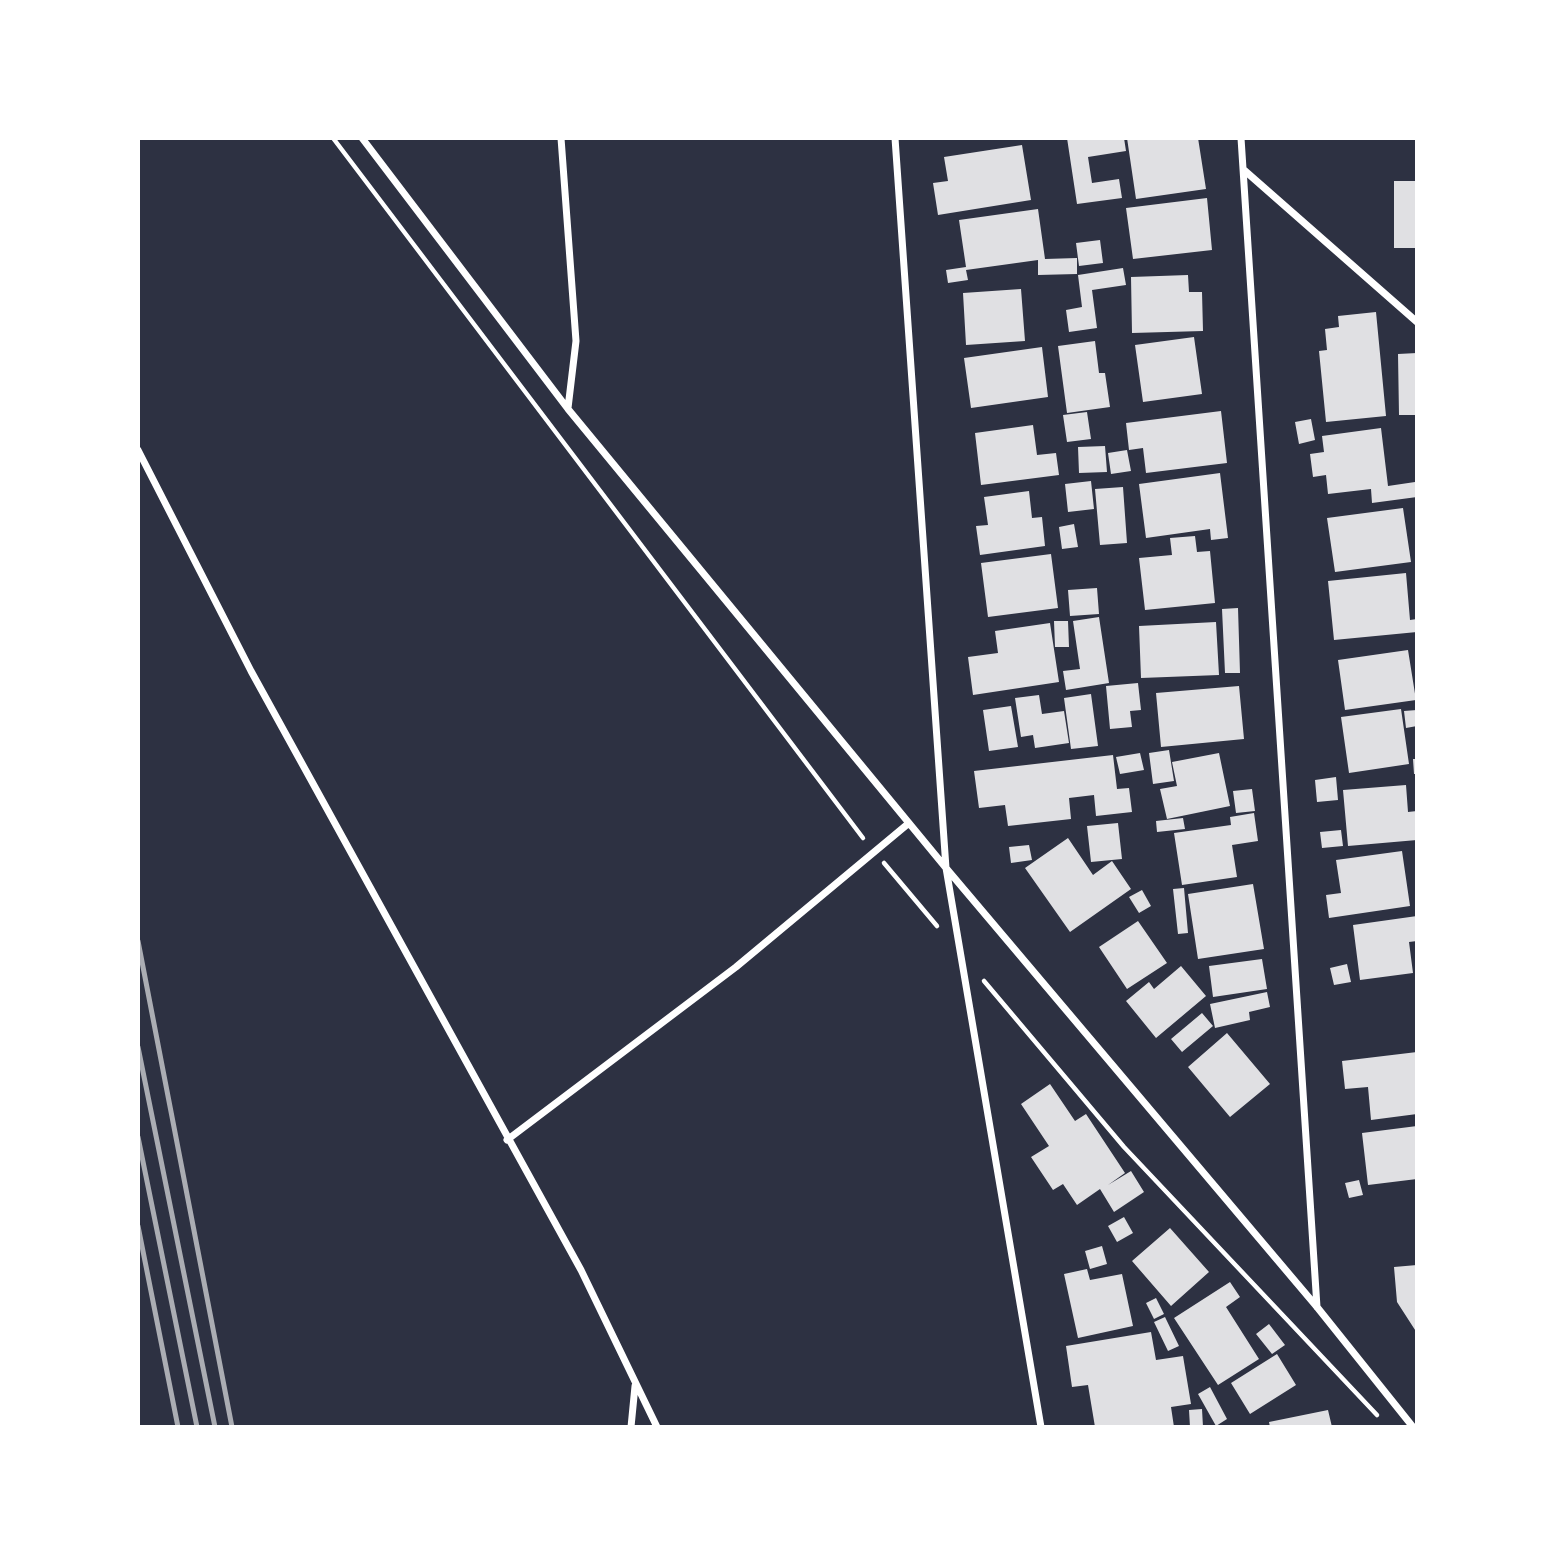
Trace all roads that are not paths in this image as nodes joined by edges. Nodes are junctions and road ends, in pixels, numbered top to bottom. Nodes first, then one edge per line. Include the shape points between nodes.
1 (362, 138) edge
2 (561, 138) edge
3 (895, 138) edge
4 (1241, 138) edge
5 (1243, 170) junction
6 (1417, 322) edge
7 (568, 409) junction
8 (138, 450) edge
9 (909, 823) junction
10 (946, 868) junction
11 (507, 1140) junction
12 (1317, 1307) junction
13 (635, 1384) junction
14 (1400, 1414) junction
15 (631, 1427) edge
16 (657, 1427) edge
17 (1041, 1427) edge
18 (1401, 1427) edge
19 (1413, 1427) edge

1 - 7 street
2 - 7 street via 576,341
3 - 10 street
4 - 5 street
5 - 6 street
5 - 12 street
7 - 9 street
8 - 11 street via 251,671
9 - 10 street
9 - 11 street via 736,967
10 - 12 street
10 - 17 street
11 - 13 street via 581,1270
12 - 14 street
13 - 15 street
13 - 16 street
14 - 18 street
14 - 19 street

